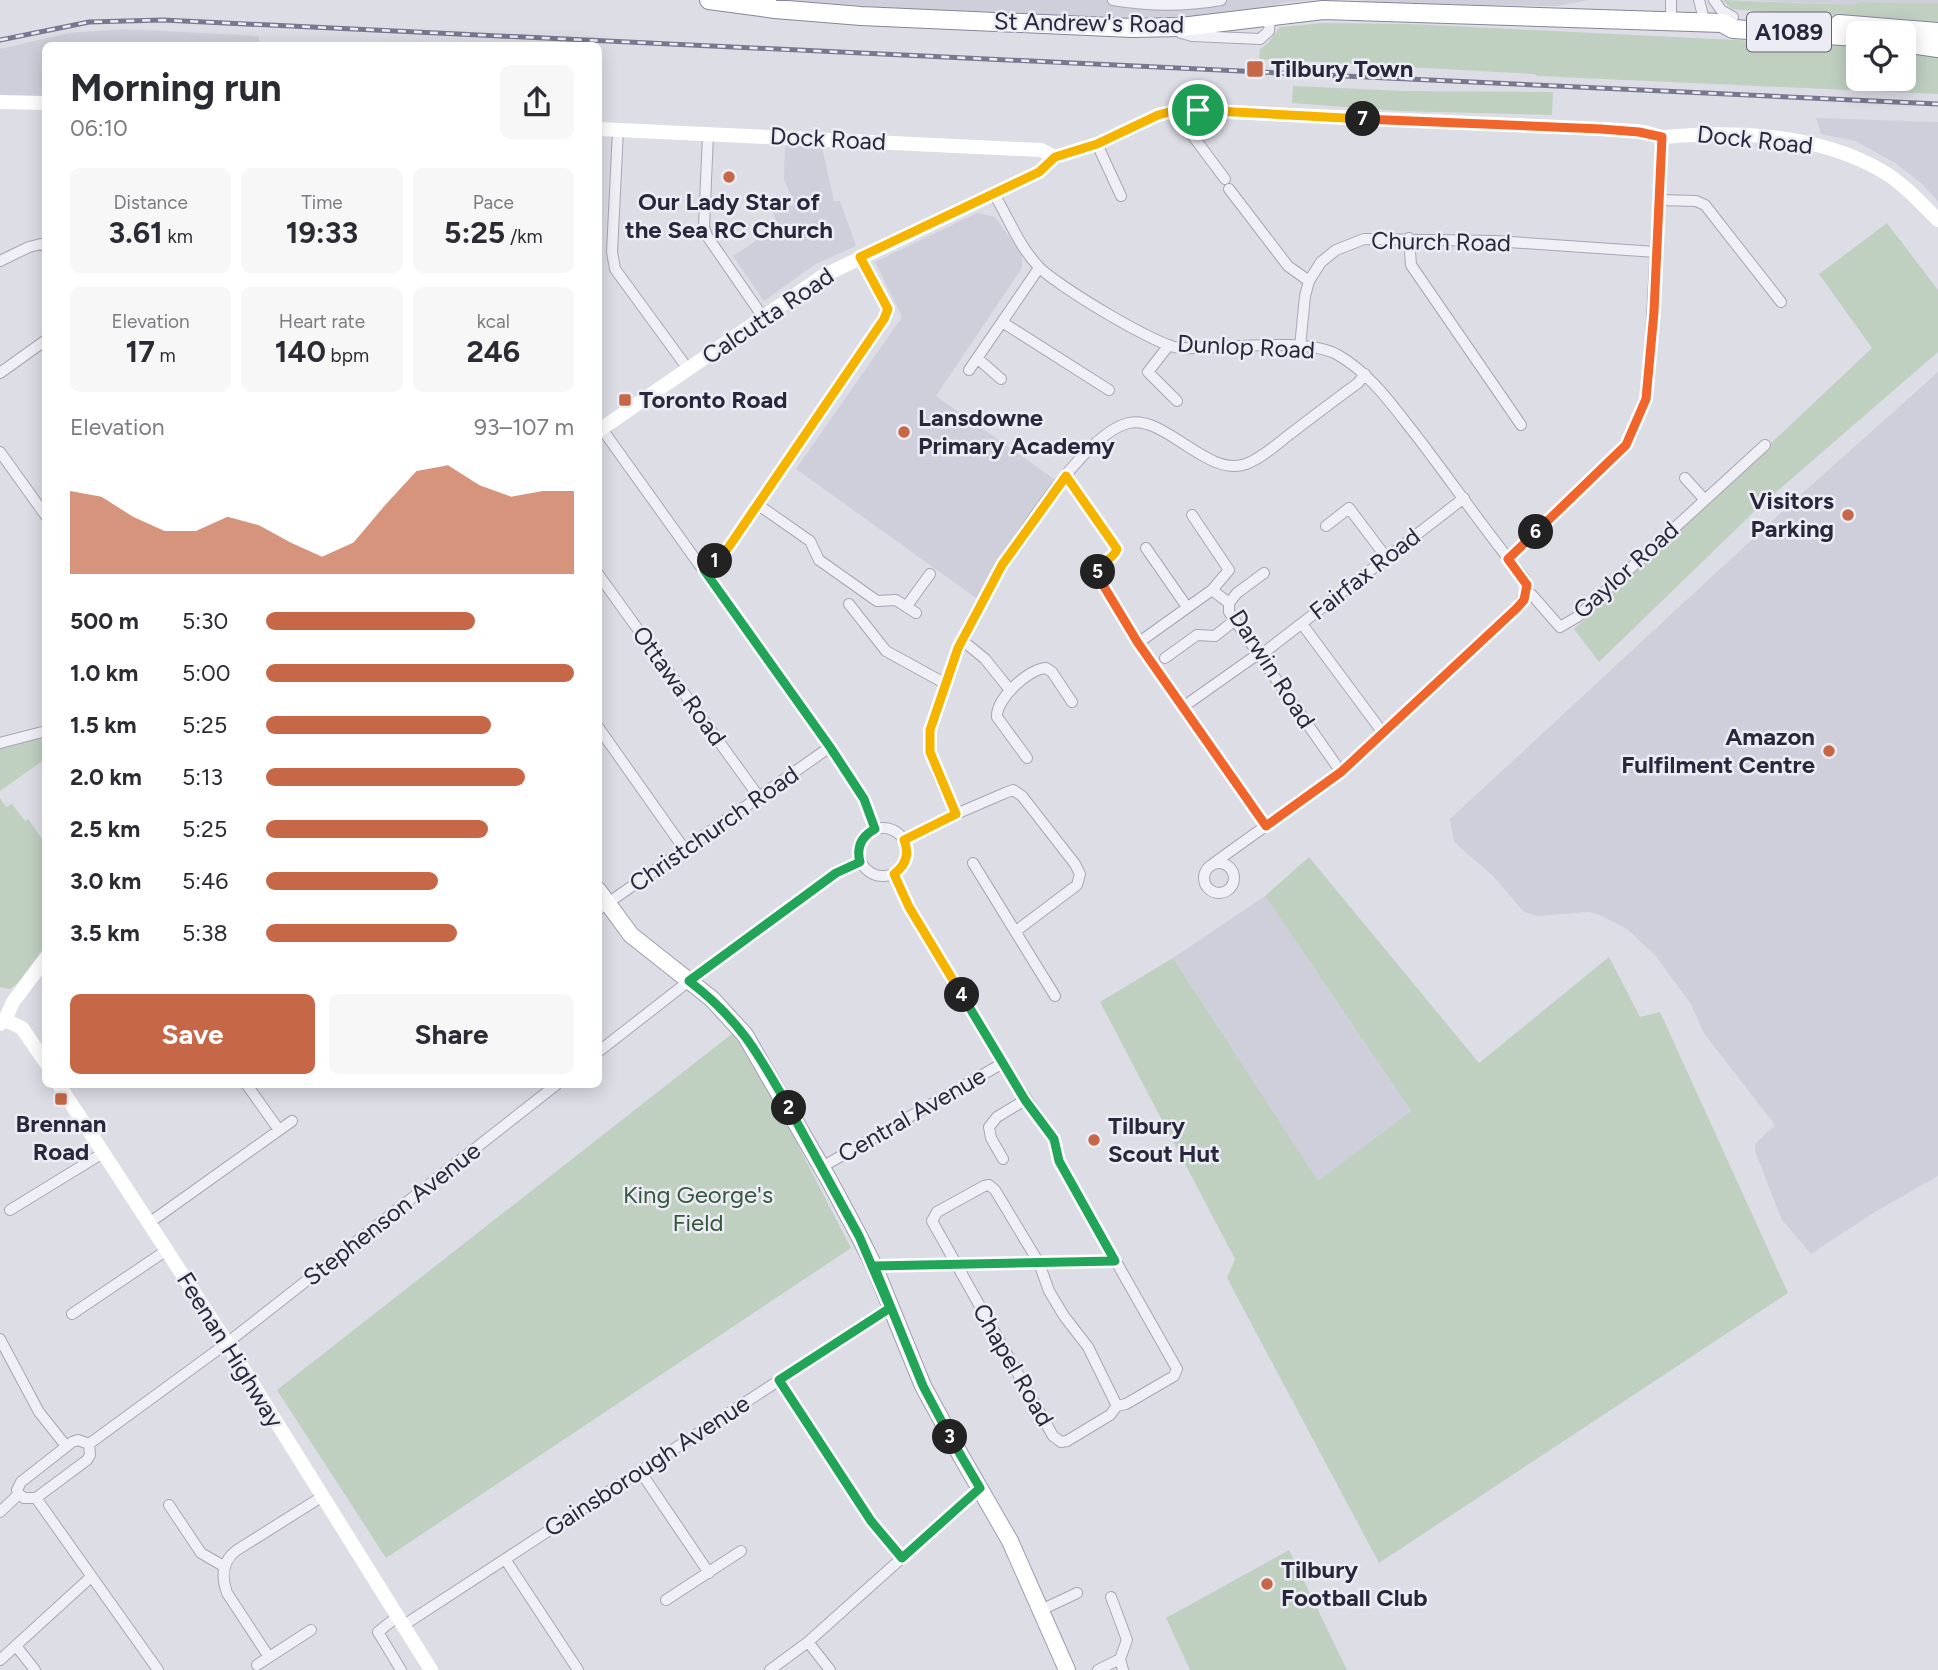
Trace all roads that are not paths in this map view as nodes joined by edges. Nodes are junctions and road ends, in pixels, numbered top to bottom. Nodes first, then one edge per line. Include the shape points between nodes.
1 (709, 0) edge
2 (1113, 0) edge
3 (1221, 0) edge
4 (1671, 0) edge
5 (1699, 0) edge
6 (1714, 0) edge
7 (1720, 21) junction
8 (1671, 22) junction
9 (1938, 32) edge
10 (1846, 36) edge
11 (1916, 45) edge
12 (1938, 48) edge
13 (0, 102) edge
14 (42, 103) edge
15 (1177, 110) junction
16 (602, 129) edge
17 (618, 130) junction
18 (708, 134) junction
19 (1662, 137) junction
20 (1097, 144) junction
21 (1055, 157) junction
22 (994, 194) junction
23 (1122, 196) dead end
24 (1658, 200) junction
25 (1938, 220) edge
26 (1409, 238) junction
27 (42, 245) edge
28 (1656, 252) junction
29 (860, 257) junction
30 (0, 261) edge
31 (1039, 268) junction
32 (1310, 281) junction
33 (1781, 302) dead end
34 (762, 317) junction
35 (1002, 322) junction
36 (42, 343) edge
37 (1169, 345) junction
38 (1300, 347) junction
39 (978, 358) junction
40 (688, 369) junction
41 (969, 370) dead end
42 (0, 373) edge
43 (1365, 374) junction
44 (1001, 379) dead end
45 (1109, 390) dead end
46 (1177, 401) dead end
47 (1521, 425) dead end
48 (602, 429) edge
49 (602, 433) edge
50 (1765, 445) dead end
51 (0, 452) edge
52 (1066, 476) junction
53 (1685, 478) dead end
54 (1464, 498) junction
55 (1705, 500) junction
56 (757, 504) junction
57 (42, 510) edge
58 (1192, 515) dead end
59 (1326, 526) dead end
60 (1146, 548) dead end
61 (1386, 557) junction
62 (1508, 559) junction
63 (704, 570) junction
64 (1264, 573) dead end
65 (930, 574) dead end
66 (602, 580) edge
67 (1212, 590) junction
68 (1527, 592) junction
69 (1229, 603) junction
70 (849, 604) dead end
71 (1187, 607) junction
72 (1235, 620) junction
73 (1302, 624) junction
74 (962, 640) junction
75 (1138, 643) junction
76 (1262, 652) junction
77 (1165, 657) dead end
78 (946, 684) junction
79 (1010, 690) junction
80 (1072, 702) dead end
81 (1190, 702) dead end
82 (42, 732) edge
83 (602, 733) edge
84 (1383, 733) junction
85 (0, 743) edge
86 (830, 747) junction
87 (1027, 758) dead end
88 (1341, 772) junction
89 (759, 797) junction
90 (956, 814) junction
91 (1266, 826) junction
92 (875, 829) junction
93 (904, 840) junction
94 (685, 850) junction
95 (860, 862) junction
96 (973, 863) dead end
97 (1214, 863) dead end
98 (894, 874) junction
99 (603, 907) edge
100 (1016, 930) junction
101 (42, 962) edge
102 (689, 981) junction
103 (1055, 996) dead end
104 (6, 1000) edge
105 (2, 1022) edge
106 (602, 1049) edge
107 (42, 1057) edge
108 (1003, 1063) junction
109 (62, 1088) edge
110 (249, 1088) edge
111 (552, 1088) edge
112 (1025, 1100) junction
113 (292, 1121) dead end
114 (279, 1130) junction
115 (103, 1153) junction
116 (1003, 1159) dead end
117 (822, 1167) junction
118 (10, 1210) dead end
119 (149, 1223) junction
120 (167, 1250) junction
121 (1115, 1261) junction
122 (955, 1263) junction
123 (1039, 1263) junction
124 (874, 1266) junction
125 (890, 1308) junction
126 (72, 1314) dead end
127 (0, 1339) edge
128 (227, 1343) junction
129 (779, 1380) junction
130 (1116, 1406) junction
131 (89, 1444) junction
132 (66, 1446) junction
133 (640, 1471) junction
134 (980, 1488) junction
135 (19, 1494) junction
136 (323, 1496) junction
137 (36, 1498) junction
138 (169, 1505) dead end
139 (0, 1512) edge
140 (741, 1551) dead end
141 (902, 1558) junction
142 (505, 1559) junction
143 (225, 1567) junction
144 (709, 1573) junction
145 (91, 1577) junction
146 (1077, 1593) dead end
147 (1111, 1597) dead end
148 (666, 1600) dead end
149 (1041, 1610) junction
150 (401, 1621) junction
151 (311, 1630) dead end
152 (808, 1642) junction
153 (16, 1646) junction
154 (269, 1657) junction
155 (0, 1660) edge
156 (257, 1665) dead end
157 (1121, 1665) edge
158 (35, 1670) edge
159 (158, 1670) edge
160 (401, 1670) edge
161 (431, 1670) edge
162 (578, 1670) edge
163 (770, 1670) edge
164 (830, 1670) edge
165 (1067, 1670) edge
166 (1098, 1670) edge

1 - 8 highway, St Andrew's Road / A1089 via 861,16 1132,28 1181,27 1323,10
2 - 3 street via 1184,4
4 - 8 street
5 - 7 street
6 - 7 street via 1721,10
7 - 8 highway, St Andrew's Road / A1089
7 - 9 highway, St Andrew's Road / A1089
7 - 10 highway, St Andrew's Road / A1089 via 1733,29
11 - 12 highway
13 - 14 street
15 - 19 street, Dock Road via 1601,129
15 - 20 street, Calcutta Road
15 - 32 street via 1288,267
16 - 17 street, Dock Road
17 - 18 street, Dock Road
17 - 40 street via 615,269
18 - 21 street, Dock Road via 1041,150
18 - 34 street via 704,227
19 - 24 street
19 - 25 street, Dock Road via 1721,134 1825,147 1884,172
20 - 21 street, Calcutta Road
20 - 23 street
21 - 22 street, Calcutta Road via 1039,172
22 - 29 street, Calcutta Road
22 - 31 street, Dunlop Road
24 - 28 street
24 - 33 street via 1705,205
26 - 28 street, Church Road
26 - 32 street, Church Road via 1378,237 1349,243 1321,262
26 - 47 street via 1411,265
27 - 30 street
28 - 62 street via 1646,399 1635,427 1626,445
29 - 34 street, Calcutta Road
29 - 56 street via 888,309 884,319
31 - 35 street
31 - 37 street, Dunlop Road via 1081,297
32 - 38 street, Church Road
34 - 40 street, Calcutta Road
35 - 39 street
35 - 45 street
36 - 42 street
37 - 38 street, Dunlop Road
37 - 46 street via 1148,372
38 - 43 street, Dunlop Road via 1335,354
39 - 41 street
39 - 44 street
40 - 48 street, Calcutta Road
43 - 52 street via 1245,464 1221,465 1163,432 1130,422 1092,445
43 - 54 street, Dunlop Road
49 - 63 street
50 - 55 street
51 - 57 street
52 - 74 street via 1002,565
52 - 75 street via 1117,549 1097,575
53 - 55 street
54 - 61 street, Fairfax Road
54 - 62 street, Dunlop Road
55 - 68 street, Gaylor Road via 1577,617 1560,626
56 - 63 street via 728,548
56 - 65 street via 810,541 819,560 877,601 896,600 911,610
58 - 67 street via 1229,570
59 - 61 street via 1349,508
60 - 71 street
61 - 73 street, Fairfax Road
62 - 68 street, Dunlop Road via 1524,578
63 - 86 street
64 - 69 street, Darwin Road
66 - 89 street, Ottawa Road
67 - 69 street
67 - 71 street
68 - 84 street via 1517,608
69 - 72 street, Darwin Road
70 - 78 street via 887,651
71 - 75 street
72 - 76 street, Darwin Road
72 - 77 street via 1215,636 1197,635
73 - 76 street, Fairfax Road
73 - 84 street
74 - 78 street
74 - 79 street
75 - 91 street
76 - 81 street, Fairfax Road
76 - 88 street, Darwin Road
78 - 90 street via 930,730 930,752
79 - 80 street via 1032,672 1046,668
79 - 87 street via 997,717
82 - 85 street
83 - 94 street
84 - 88 street
86 - 89 street, Christchurch Road
86 - 92 street via 864,799
88 - 91 street
89 - 94 street, Christchurch Road
90 - 93 street
90 - 100 street via 1013,790 1023,796 1075,864 1080,874 1077,885
91 - 97 street
92 - 93 street via 891,829
92 - 95 street via 862,839
93 - 98 street via 906,861
94 - 99 street, Christchurch Road
95 - 98 street via 876,876
95 - 102 street via 836,873
96 - 100 street
98 - 108 street
99 - 102 main road
100 - 103 street
101 - 104 street
102 - 106 street
102 - 117 main road via 745,1035
104 - 105 street
105 - 107 street via 23,1028
108 - 112 street
108 - 117 street, Central Avenue
109 - 115 street, Feenan Highway
110 - 114 street
111 - 128 street, Stephenson Avenue
112 - 116 street via 989,1127
112 - 121 street via 1054,1139 1059,1161
113 - 114 street
114 - 119 street
115 - 118 street
115 - 119 street, Feenan Highway
117 - 124 main road
119 - 120 street, Feenan Highway
120 - 126 street
120 - 128 street, Feenan Highway
121 - 123 street
121 - 130 street via 1177,1369 1174,1376
122 - 123 street
122 - 123 street via 933,1225 933,1215 989,1185
122 - 124 street
122 - 130 street, Chapel Road via 1057,1440 1067,1441 1110,1415
123 - 130 street via 1049,1291 1082,1337
124 - 125 main road
125 - 129 street, Gainsborough Avenue
125 - 134 main road via 928,1395
127 - 132 street via 39,1412
128 - 131 street, Stephenson Avenue
128 - 136 street, Feenan Highway
129 - 133 street, Gainsborough Avenue
129 - 141 street via 871,1521
131 - 132 street via 78,1440
131 - 137 street via 87,1460
132 - 135 street via 21,1482
133 - 142 street, Gainsborough Avenue
133 - 144 street
134 - 141 street
134 - 149 main road
135 - 137 street
135 - 139 street
136 - 143 street via 237,1550
136 - 150 street, Feenan Highway
137 - 145 street
138 - 143 street via 201,1553
140 - 144 street
141 - 152 street
142 - 150 street, Gainsborough Avenue
142 - 162 street
143 - 154 street via 227,1593
144 - 148 street
145 - 153 street
145 - 159 street
146 - 149 street
147 - 157 street via 1127,1640
149 - 165 main road
150 - 160 street via 378,1632
150 - 161 street, Feenan Highway
151 - 154 street
152 - 163 street
152 - 164 street
153 - 155 street
153 - 158 street
154 - 156 street
157 - 166 street

